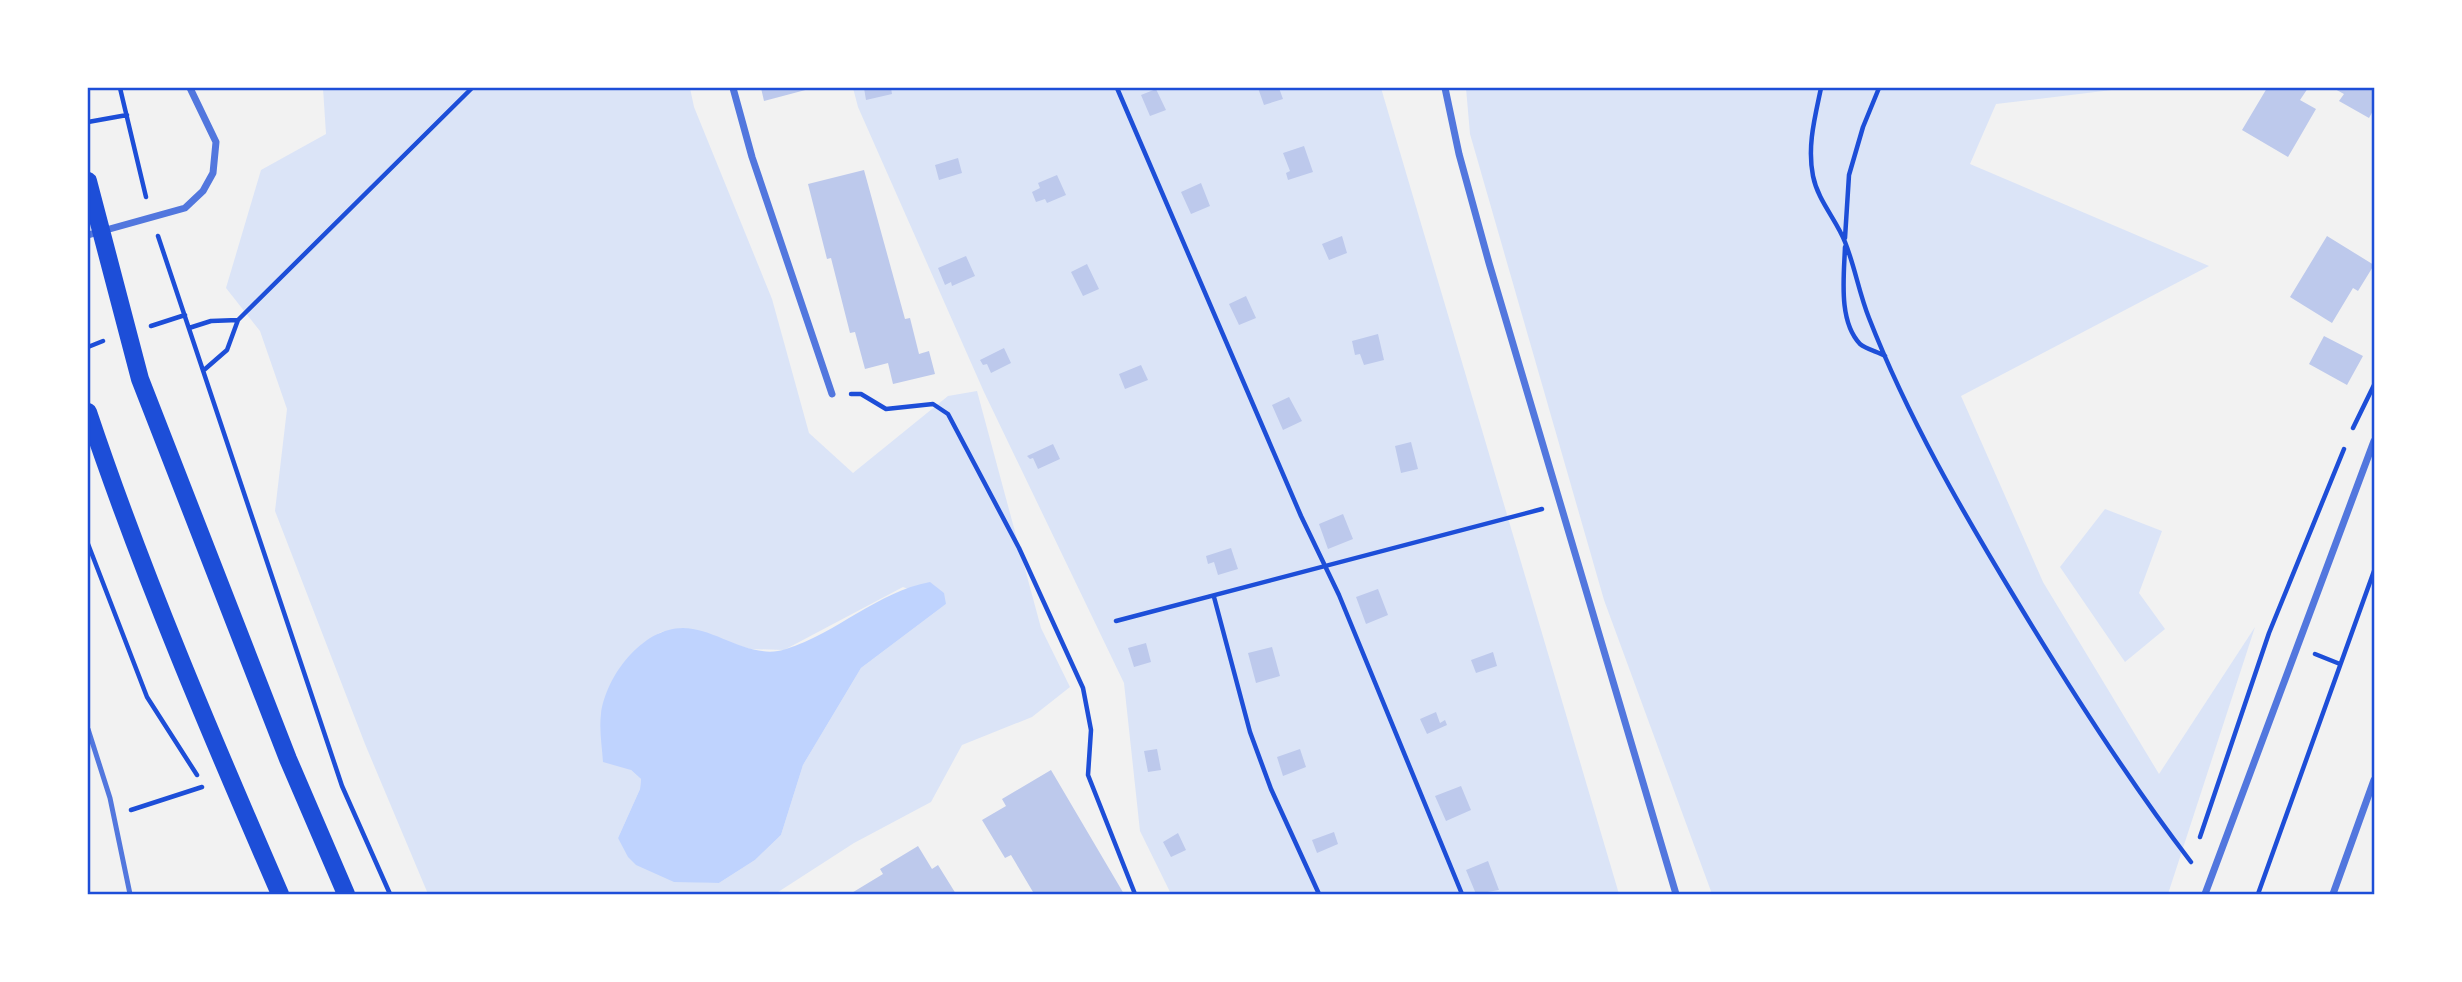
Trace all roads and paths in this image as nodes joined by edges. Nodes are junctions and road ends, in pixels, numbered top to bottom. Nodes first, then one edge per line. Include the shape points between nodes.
1 (120, 88) edge
2 (190, 88) edge
3 (471, 88) edge
4 (733, 88) edge
5 (1117, 88) edge
6 (1445, 88) edge
7 (1821, 88) edge
8 (1880, 88) edge
9 (127, 115) junction
10 (88, 122) edge
11 (88, 181) edge
12 (152, 217) junction
13 (94, 233) edge
14 (1845, 240) junction
15 (238, 320) junction
16 (190, 328) junction
17 (1886, 356) junction
18 (204, 370) junction
19 (2375, 385) edge
20 (832, 394) joint
21 (88, 412) edge
22 (2350, 435) dead end
23 (2375, 440) edge
24 (2345, 447) dead end
25 (1560, 503) junction
26 (88, 544) edge
27 (1326, 568) junction
28 (2375, 571) edge
29 (1214, 597) junction
30 (1116, 621) dead end
31 (88, 729) edge
32 (2375, 780) edge
33 (202, 787) junction
34 (207, 799) dead end
35 (114, 815) junction
36 (2199, 839) dead end
37 (2195, 851) dead end
38 (2191, 862) junction
39 (2188, 873) dead end
40 (130, 894) edge
41 (280, 894) edge
42 (346, 894) edge
43 (390, 894) edge
44 (1135, 894) edge
45 (1319, 894) edge
46 (1462, 894) edge
47 (1676, 894) edge
48 (2205, 894) edge
49 (2258, 894) edge
50 (2333, 894) edge

1 - 9 path
2 - 12 street via 216,142 213,173 185,208
3 - 15 path
4 - 20 street
5 - 27 path
6 - 25 street via 1482,239
7 - 14 path via 1810,140 1813,177 1826,211
8 - 14 path via 1849,175
9 - 10 path
9 - 12 path
11 - 13 main road
12 - 13 street
12 - 16 path
13 - 42 main road via 140,379 278,735
14 - 17 path via 1868,318
14 - 17 path via 1844,286 1850,322 1861,345
15 - 16 path
15 - 18 path via 227,350
16 - 18 path
17 - 38 path via 1962,511 2065,680
18 - 43 path via 342,786
19 - 22 path
20 - 44 path via 861,394 886,409 933,404 948,414 1019,548 1083,688 1091,730 1088,775
21 - 41 main road via 185,673
23 - 48 street
24 - 36 path via 2269,633
25 - 27 path
25 - 47 street
26 - 33 path via 147,697
27 - 29 path
27 - 46 path
28 - 49 path
29 - 30 path
29 - 45 path via 1270,789
31 - 35 lane
32 - 50 street
33 - 34 path
33 - 35 path
35 - 40 lane
37 - 38 path
38 - 39 path

